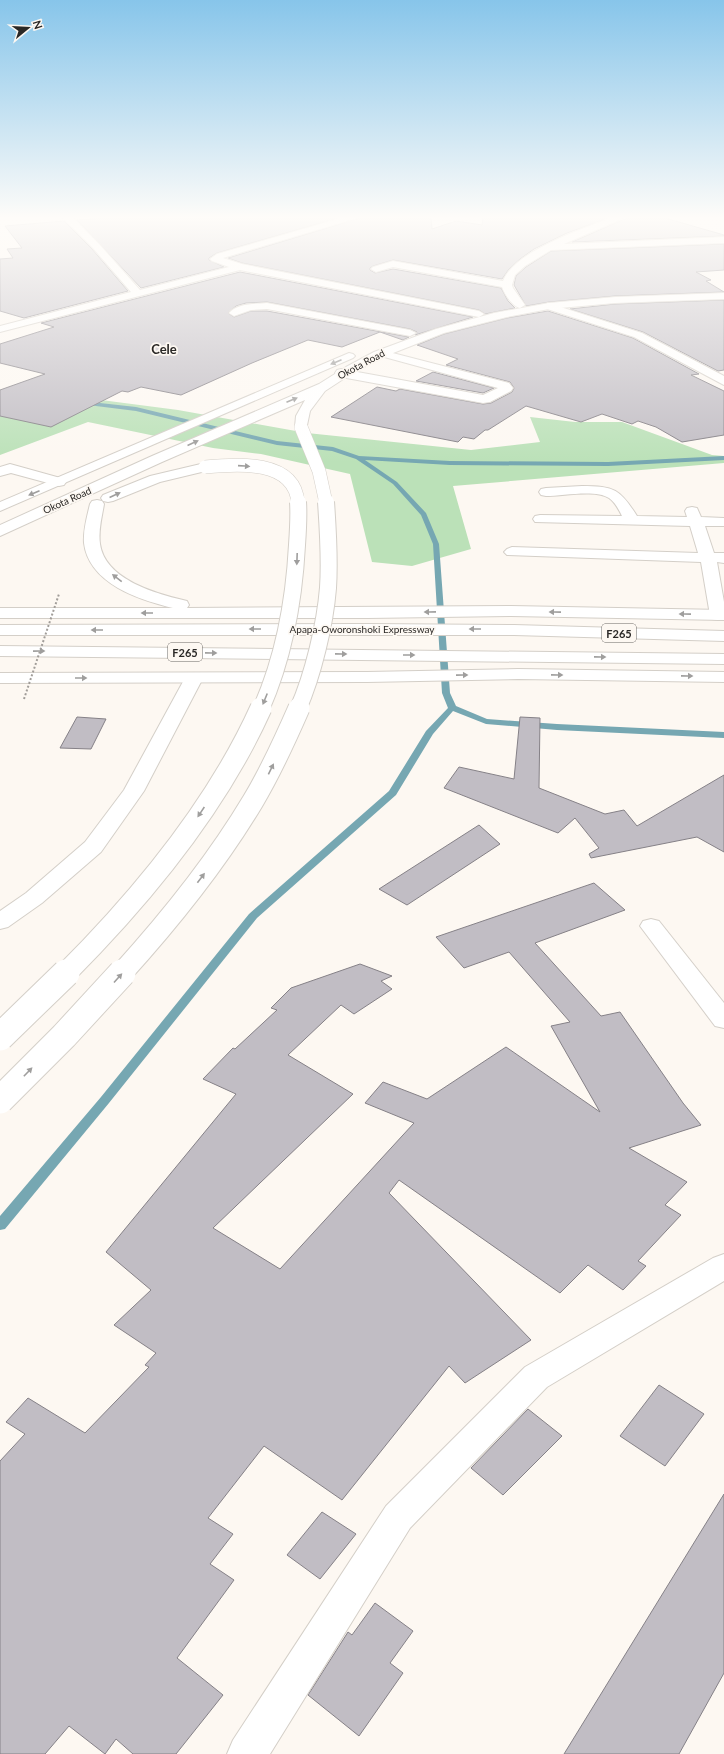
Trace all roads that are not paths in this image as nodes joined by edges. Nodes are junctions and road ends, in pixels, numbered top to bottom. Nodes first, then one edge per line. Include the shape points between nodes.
1 (119, 299) edge
2 (401, 299) edge
3 (515, 299) edge
4 (568, 299) edge
5 (651, 299) edge
6 (520, 305) junction
7 (548, 306) junction
8 (234, 313) dead end
9 (480, 314) junction
10 (0, 329) edge
11 (407, 338) junction
12 (425, 350) dead end
13 (354, 354) junction
14 (376, 355) junction
15 (460, 362) dead end
16 (428, 365) junction
17 (488, 372) dead end
18 (341, 373) junction
19 (472, 377) junction
20 (724, 382) edge
21 (396, 383) junction
22 (323, 387) junction
23 (448, 393) junction
24 (3, 468) edge
25 (59, 482) junction
26 (546, 492) dead end
27 (0, 507) edge
28 (694, 516) junction
29 (540, 519) dead end
30 (57, 520) dead end
31 (633, 520) junction
32 (724, 522) edge
33 (0, 531) edge
34 (0, 537) edge
35 (512, 552) dead end
36 (708, 558) junction
37 (724, 558) edge
38 (0, 612) edge
39 (275, 613) junction
40 (721, 615) edge
41 (366, 621) junction
42 (0, 630) edge
43 (724, 636) edge
44 (0, 651) edge
45 (724, 659) edge
46 (724, 677) edge
47 (0, 678) edge
48 (194, 678) junction
49 (0, 922) edge
50 (651, 926) dead end
51 (724, 1020) edge
52 (0, 1037) edge
53 (0, 1100) edge
54 (724, 1266) edge
55 (247, 1754) edge

1 - 10 main road
2 - 9 main road
3 - 6 main road
4 - 6 main road, Okota Road
5 - 7 main road, Okota Road
6 - 9 main road, Okota Road
7 - 11 main road, Okota Road
7 - 20 main road via 638,335
8 - 11 main road via 249,307 267,306
9 - 11 main road, Okota Road
11 - 12 main road
11 - 13 main road, Okota Road
11 - 14 main road, Okota Road
13 - 14 main road
13 -> 25 main road, Okota Road
14 - 16 main road
14 - 18 main road, Okota Road
15 - 17 main road
16 - 19 main road
16 - 21 main road
18 - 21 main road
18 - 22 main road, Okota Road
19 - 23 main road
19 - 23 main road via 507,388 486,399
21 - 23 main road
33 -> 22 main road, Okota Road
53 -> 22 main road, bridge via 98,1001 166,925 226,845 264,783 291,729 318,647 326,602 326,496 300,419 311,399
24 - 25 main road
25 -> 27 main road, Okota Road
26 - 31 main road via 603,491 613,494
28 - 31 main road
28 - 32 main road
28 - 36 main road
29 - 31 main road
30 - 34 main road
35 - 36 main road
36 - 37 main road
36 - 40 main road
39 -> 38 main road, Apapa-Oworonshoki Expressway
39 - 41 main road, Apapa-Oworonshoki Expressway
39 -> 52 main road, bridge via 183,606 158,599 122,582 108,572 93,550 90,506 134,486 184,470 239,465 268,470 286,477 295,487 298,532 293,604 274,675 258,717 227,773 191,827 141,892 81,958
40 -> 41 main road, Apapa-Oworonshoki Expressway via 512,611
41 -> 42 main road, Apapa-Oworonshoki Expressway / F265
43 -> 41 main road, Apapa-Oworonshoki Expressway / F265 via 514,630
44 -> 45 main road, F265
48 -> 46 main road via 518,674
47 -> 48 main road
48 - 49 main road via 134,791 94,847 34,898
50 - 51 main road
54 - 55 main road via 536,1377 398,1517

